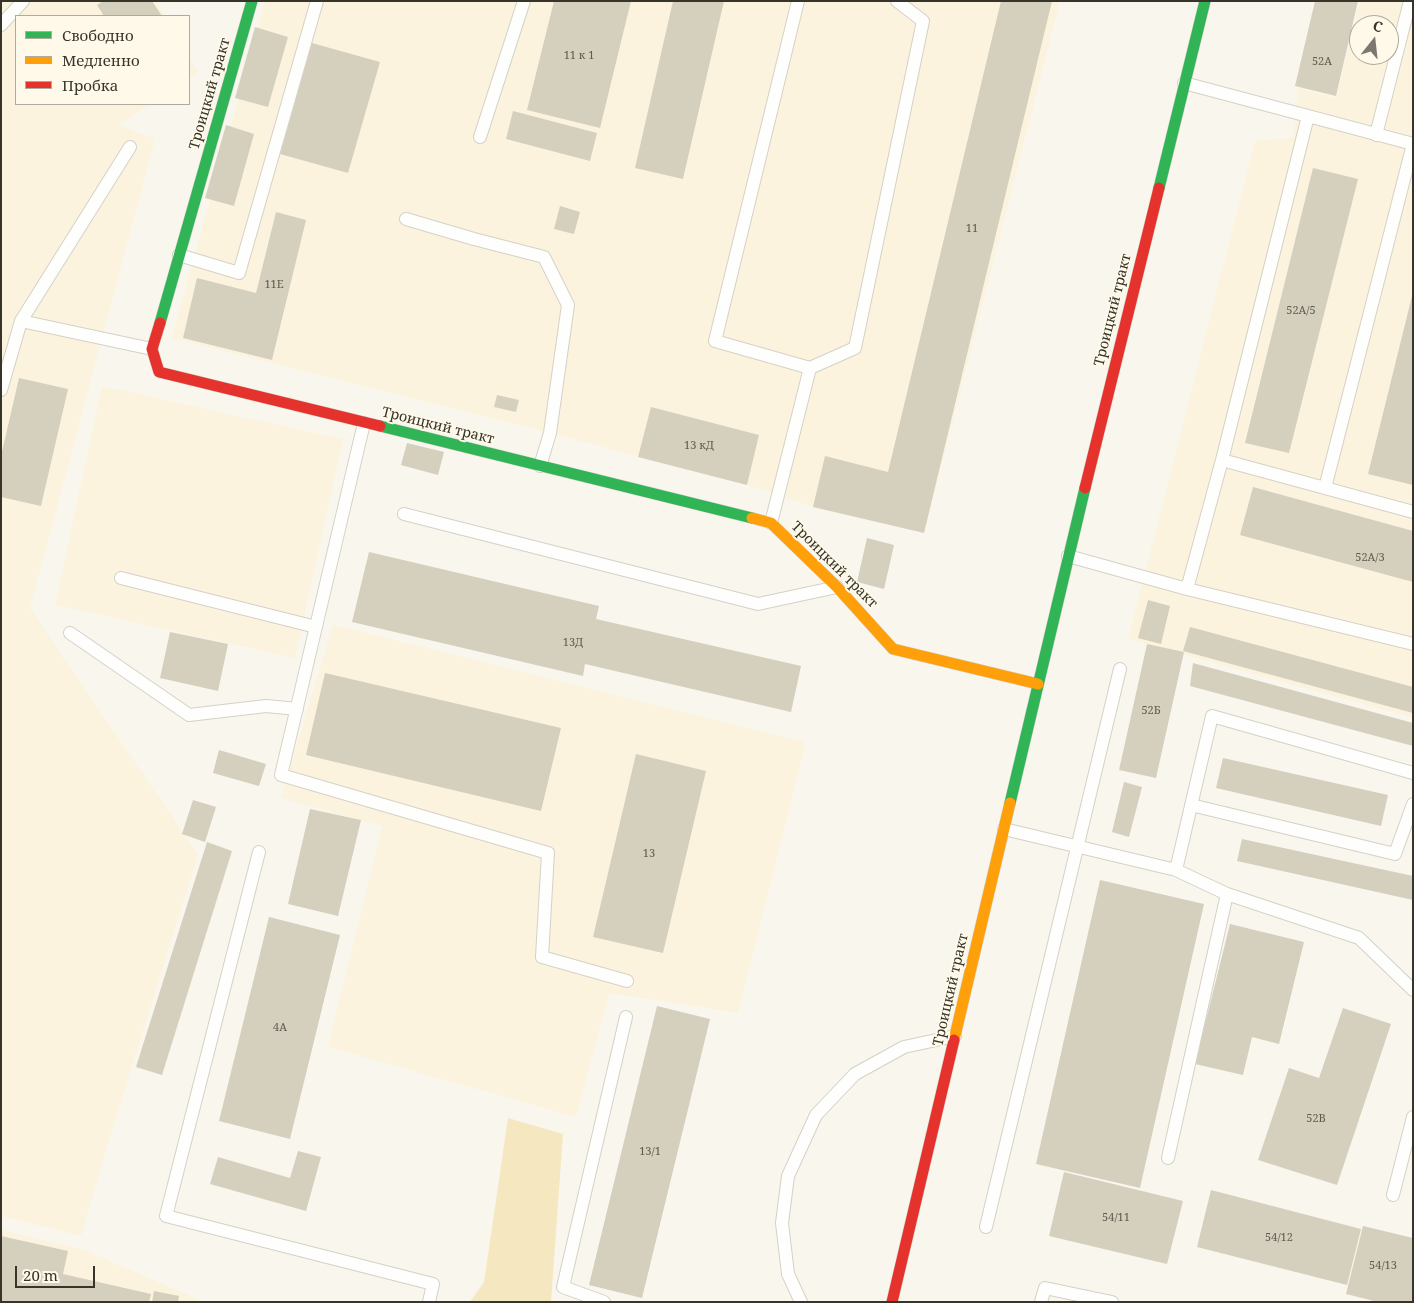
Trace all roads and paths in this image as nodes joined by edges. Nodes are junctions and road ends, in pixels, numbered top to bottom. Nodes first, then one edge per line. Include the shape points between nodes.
1 (23, 1) edge
2 (252, 1) edge
3 (317, 1) edge
4 (524, 1) edge
5 (798, 1) edge
6 (897, 1) edge
7 (1205, 1) edge
8 (1410, 1) edge
9 (1, 25) edge
10 (1184, 83) junction
11 (1308, 116) junction
12 (1376, 135) junction
13 (480, 137) dead end
14 (1413, 144) edge
15 (130, 148) dead end
16 (406, 219) dead end
17 (179, 255) junction
18 (20, 321) junction
19 (152, 350) junction
20 (810, 368) junction
21 (1, 390) edge
22 (364, 423) junction
23 (1222, 460) junction
24 (540, 466) junction
25 (1325, 488) junction
26 (1413, 512) edge
27 (404, 514) dead end
28 (771, 523) junction
29 (1068, 556) junction
30 (120, 578) dead end
31 (837, 586) junction
32 (1187, 589) junction
33 (316, 627) junction
34 (70, 633) dead end
35 (1413, 644) edge
36 (1120, 670) dead end
37 (1038, 684) junction
38 (296, 709) junction
39 (1413, 773) edge
40 (1413, 804) edge
41 (1191, 805) junction
42 (1004, 829) junction
43 (1077, 846) junction
44 (259, 852) dead end
45 (1176, 870) junction
46 (1227, 894) junction
47 (628, 981) dead end
48 (1413, 990) edge
49 (626, 1017) dead end
50 (955, 1036) junction
51 (1413, 1117) edge
52 (1168, 1158) dead end
53 (1393, 1195) dead end
54 (986, 1227) dead end
55 (429, 1302) edge
56 (604, 1302) edge
57 (801, 1302) edge
58 (892, 1302) edge
59 (1041, 1302) edge
60 (1112, 1302) edge

1 - 9 lane
2 - 17 street, Троицкий тракт
3 - 17 lane via 239,272
4 - 13 lane
5 - 20 lane via 715,341
6 - 20 lane via 924,21 855,348
7 - 10 street, Троицкий тракт
8 - 12 lane
10 - 11 lane
10 - 29 street, Троицкий тракт
11 - 12 lane
11 - 23 lane
12 - 14 lane
14 - 25 lane
15 - 18 lane
16 - 24 lane via 544,257 568,305 550,433
17 - 19 street, Троицкий тракт
18 - 19 lane
18 - 21 lane
19 - 22 street, Троицкий тракт via 159,372
20 - 28 lane
22 - 24 street, Троицкий тракт
22 - 33 lane
23 - 25 lane
23 - 32 lane
24 - 28 street, Троицкий тракт
25 - 26 lane
27 - 31 lane via 758,604
28 - 31 street, Троицкий тракт
29 - 32 lane
29 - 37 street, Троицкий тракт
30 - 33 lane
31 - 37 street, Троицкий тракт via 893,649
32 - 35 lane
33 - 38 lane
34 - 38 lane via 189,715 266,706
36 - 43 lane
37 - 42 street, Троицкий тракт
38 - 47 lane via 281,775 548,853 542,956
39 - 41 lane via 1212,716
40 - 41 lane via 1395,854
41 - 45 lane
42 - 43 lane
42 - 50 street, Троицкий тракт
43 - 45 lane
43 - 54 lane
44 - 55 lane via 166,1216 433,1284
45 - 46 lane
46 - 48 lane via 1359,938
46 - 52 lane
49 - 56 lane via 563,1287
50 - 57 lane via 904,1047 855,1074 816,1115 788,1176 782,1223 788,1274
50 - 58 street, Троицкий тракт
51 - 53 lane
59 - 60 lane via 1045,1288

